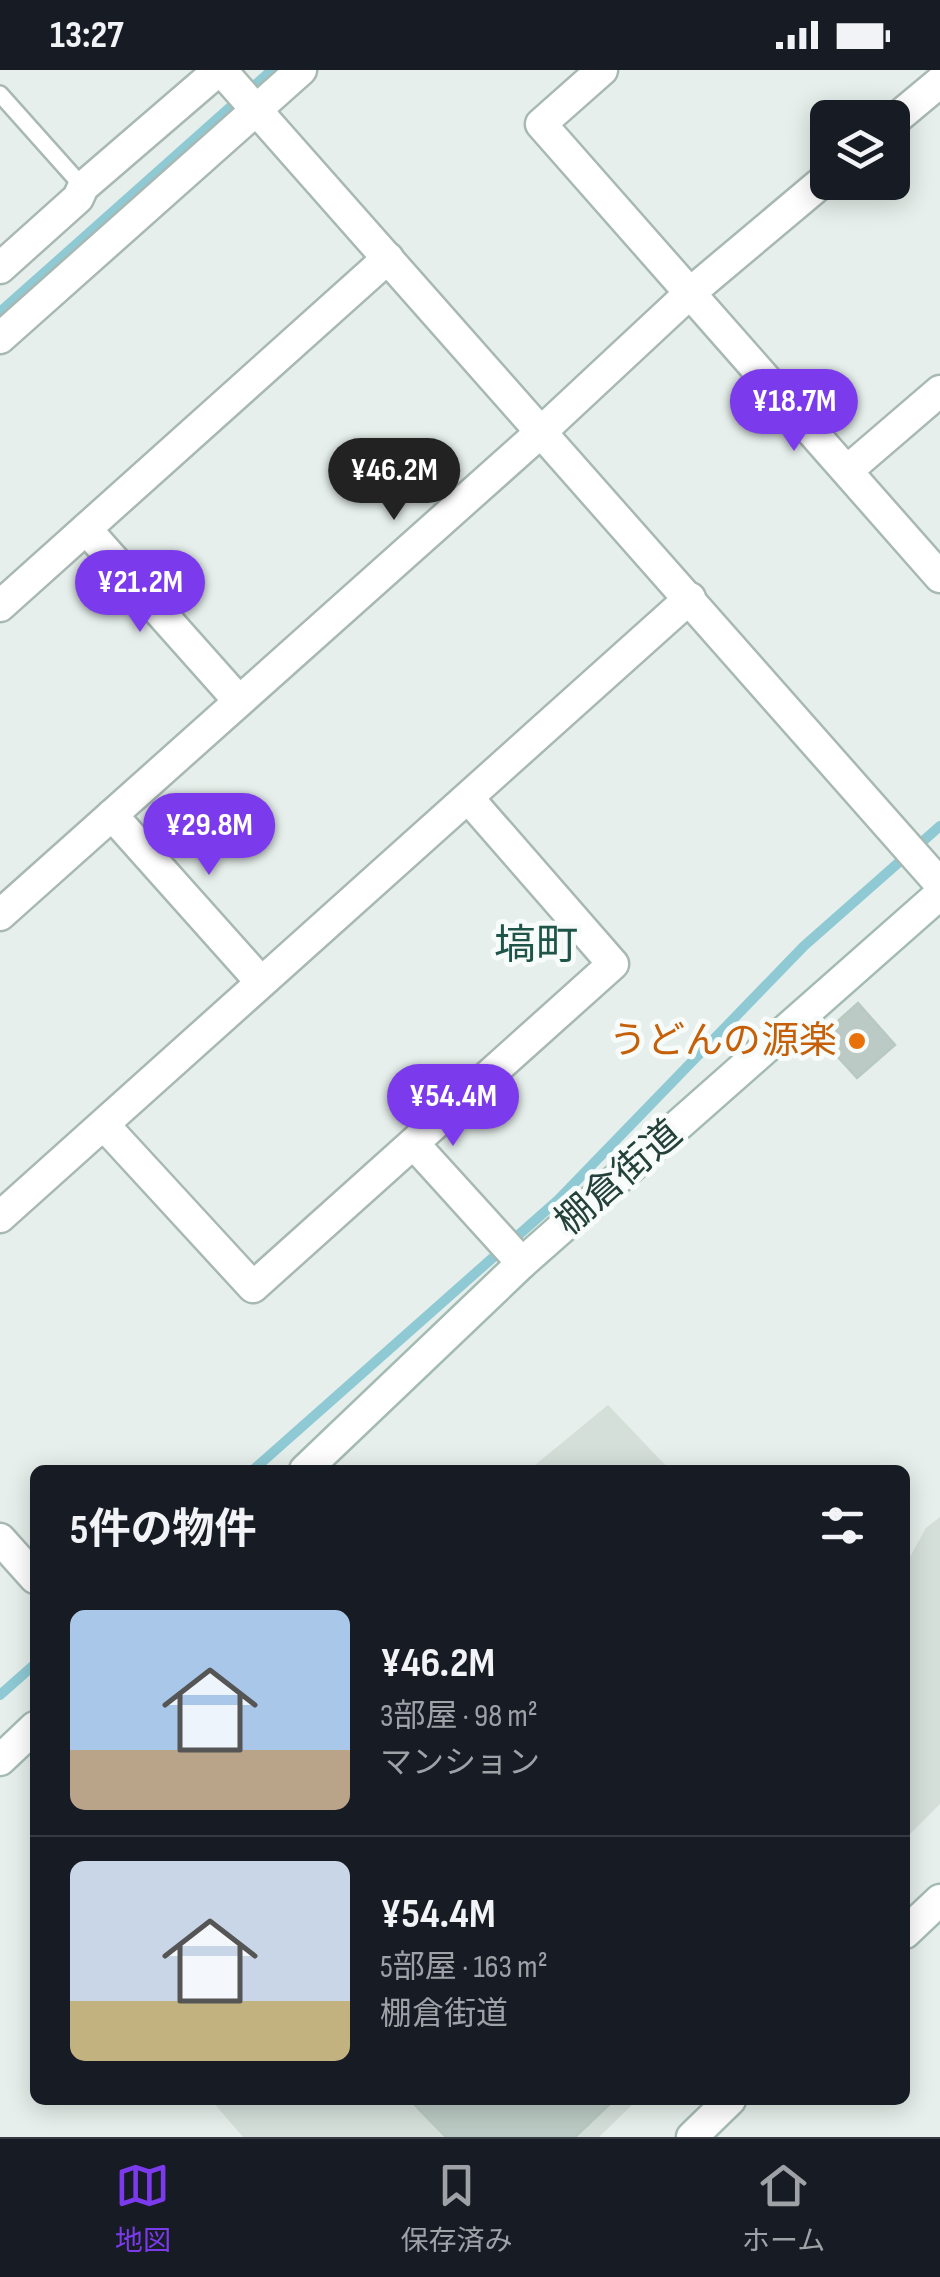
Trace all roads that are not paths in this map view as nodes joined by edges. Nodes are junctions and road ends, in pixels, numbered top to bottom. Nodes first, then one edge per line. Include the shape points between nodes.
1 (220, 70) edge
2 (300, 70) edge
3 (602, 70) edge
4 (940, 82) edge
5 (0, 94) edge
6 (910, 107) edge
7 (256, 110) junction
8 (83, 186) junction
9 (810, 192) edge
10 (388, 258) junction
11 (0, 268) edge
12 (690, 293) junction
13 (0, 338) edge
14 (940, 391) edge
15 (541, 432) junction
16 (848, 470) junction
17 (86, 529) junction
18 (940, 577) edge
19 (690, 598) junction
20 (0, 606) edge
21 (239, 701) junction
22 (469, 798) junction
23 (112, 815) junction
24 (940, 884) edge
25 (940, 894) edge
26 (0, 915) edge
27 (261, 982) junction
28 (104, 1125) junction
29 (414, 1144) junction
30 (0, 1217) edge
31 (522, 1262) junction
32 (310, 1465) edge
33 (0, 1539) edge
34 (30, 1572) edge
35 (30, 1732) edge
36 (0, 1760) edge
37 (940, 1900) edge
38 (910, 1928) edge
39 (725, 2105) edge
40 (692, 2137) edge

1 - 7 street
1 - 8 street
2 - 7 street
3 - 12 street via 541,124
4 - 6 street
5 - 8 lane
7 - 10 street
7 - 13 street
8 - 11 street via 78,198
9 - 12 street
10 - 15 street
10 - 17 street
12 - 15 street
12 - 16 street
14 - 16 street
15 - 19 street
15 - 21 street
16 - 18 street
17 - 20 street
17 - 21 street
19 - 22 street
19 - 24 street
21 - 23 street
22 - 27 street
22 - 29 street via 612,964
23 - 26 street
23 - 27 street
25 - 31 street, 棚倉街道
27 - 28 street
28 - 29 street via 253,1287
28 - 30 street
29 - 31 street
31 - 32 street, 棚倉街道
33 - 34 street
35 - 36 street
37 - 38 street
39 - 40 street

